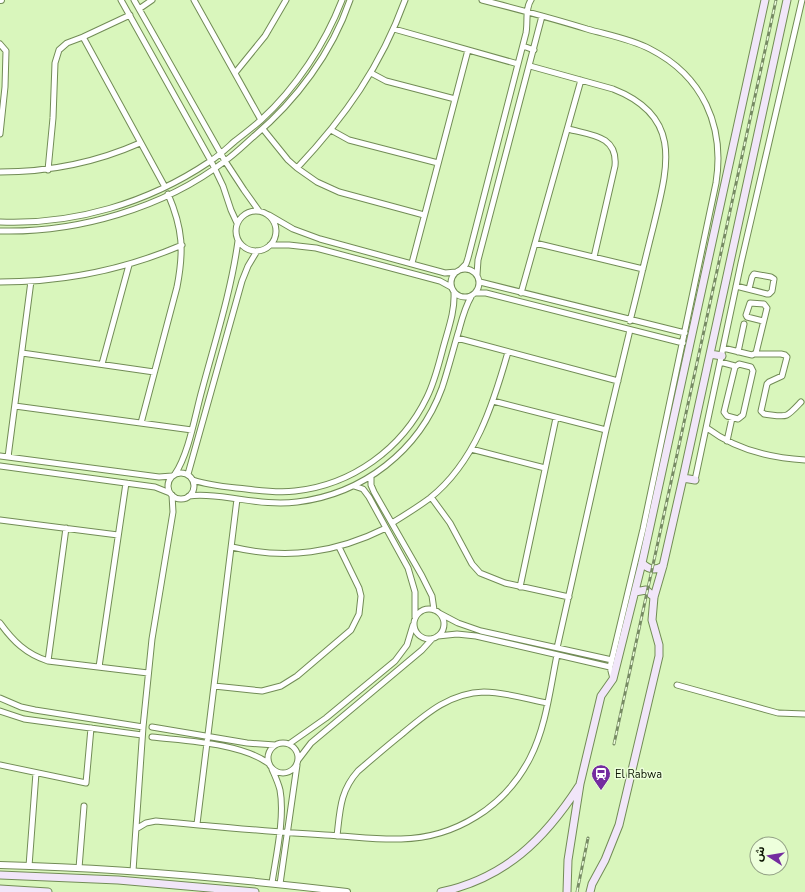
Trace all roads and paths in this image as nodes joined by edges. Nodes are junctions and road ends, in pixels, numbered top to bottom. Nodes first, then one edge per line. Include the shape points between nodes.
1 (122, 0) edge
2 (134, 0) edge
3 (152, 0) edge
4 (194, 0) edge
5 (286, 0) edge
6 (342, 0) edge
7 (350, 0) edge
8 (405, 0) edge
9 (482, 0) edge
10 (531, 0) edge
11 (765, 0) edge
12 (787, 0) edge
13 (802, 0) edge
14 (139, 9) junction
15 (527, 12) junction
16 (130, 15) junction
17 (542, 16) junction
18 (394, 29) junction
19 (83, 37) junction
20 (0, 44) edge
21 (523, 46) junction
22 (468, 50) junction
23 (534, 50) junction
24 (518, 64) junction
25 (530, 66) junction
26 (235, 73) junction
27 (371, 73) junction
28 (581, 80) junction
29 (455, 99) junction
30 (261, 120) junction
31 (263, 129) junction
32 (568, 129) junction
33 (331, 130) junction
34 (0, 134) edge
35 (140, 143) junction
36 (221, 153) junction
37 (211, 161) junction
38 (226, 161) junction
39 (438, 163) junction
40 (215, 168) junction
41 (297, 168) junction
42 (48, 170) junction
43 (0, 172) edge
44 (165, 187) junction
45 (168, 194) junction
46 (259, 211) junction
47 (269, 215) junction
48 (424, 215) junction
49 (0, 222) edge
50 (237, 223) junction
51 (0, 231) edge
52 (238, 241) junction
53 (535, 243) junction
54 (182, 245) junction
55 (270, 245) junction
56 (357, 248) junction
57 (257, 251) junction
58 (594, 257) junction
59 (354, 258) junction
60 (412, 263) junction
61 (129, 265) junction
62 (461, 269) junction
63 (643, 269) junction
64 (456, 272) junction
65 (477, 275) junction
66 (31, 281) junction
67 (0, 282) edge
68 (480, 282) junction
69 (736, 286) junction
70 (451, 287) junction
71 (749, 289) junction
72 (477, 292) junction
73 (454, 293) junction
74 (521, 293) junction
75 (471, 297) junction
76 (630, 321) junction
77 (764, 321) junction
78 (744, 324) dead end
79 (657, 327) junction
80 (630, 330) junction
81 (685, 334) junction
82 (656, 337) junction
83 (457, 338) junction
84 (683, 343) junction
85 (723, 348) junction
86 (508, 352) junction
87 (738, 352) junction
88 (22, 353) junction
89 (710, 354) junction
90 (755, 354) junction
91 (721, 359) junction
92 (102, 364) junction
93 (735, 366) junction
94 (154, 372) junction
95 (618, 381) junction
96 (493, 401) junction
97 (801, 402) dead end
98 (15, 406) junction
99 (556, 418) junction
100 (732, 418) junction
101 (141, 423) junction
102 (707, 428) junction
103 (192, 430) junction
104 (606, 430) junction
105 (727, 441) junction
106 (470, 449) junction
107 (0, 456) edge
108 (8, 457) junction
109 (805, 460) edge
110 (0, 466) edge
111 (545, 468) junction
112 (188, 474) junction
113 (173, 475) junction
114 (371, 477) junction
115 (683, 478) junction
116 (193, 480) junction
117 (695, 480) joint
118 (126, 483) junction
119 (354, 486) junction
120 (171, 494) junction
121 (189, 496) junction
122 (431, 497) junction
123 (237, 499) junction
124 (0, 520) edge
125 (392, 523) junction
126 (0, 526) edge
127 (66, 528) junction
128 (386, 528) junction
129 (118, 535) junction
130 (232, 547) junction
131 (339, 547) junction
132 (642, 563) junction
133 (663, 566) junction
134 (520, 587) junction
135 (634, 592) junction
136 (654, 596) junction
137 (569, 598) junction
138 (434, 610) junction
139 (440, 613) junction
140 (415, 617) junction
141 (0, 622) edge
142 (413, 625) junction
143 (438, 636) junction
144 (432, 639) junction
145 (557, 648) junction
146 (557, 655) junction
147 (612, 660) junction
148 (48, 661) junction
149 (99, 667) junction
150 (610, 667) junction
151 (148, 673) junction
152 (613, 679) junction
153 (677, 685) dead end
154 (214, 686) junction
155 (0, 698) edge
156 (547, 703) junction
157 (0, 710) edge
158 (805, 714) edge
159 (143, 726) junction
160 (152, 727) dead end
161 (91, 728) junction
162 (142, 735) junction
163 (152, 737) dead end
164 (208, 737) junction
165 (207, 744) junction
166 (290, 744) junction
167 (275, 745) junction
168 (268, 763) junction
169 (297, 763) junction
170 (0, 765) edge
171 (272, 769) junction
172 (36, 773) junction
173 (580, 784) junction
174 (84, 806) dead end
175 (198, 824) junction
176 (136, 829) junction
177 (279, 832) junction
178 (287, 833) junction
179 (338, 836) junction
180 (0, 865) edge
181 (29, 866) junction
182 (79, 868) junction
183 (133, 871) junction
184 (0, 875) edge
185 (272, 883) junction
186 (280, 884) junction
187 (0, 889) edge
188 (48, 892) edge
189 (255, 892) edge
190 (347, 892) edge
191 (441, 892) edge
192 (567, 892) edge
193 (590, 892) edge

1 - 16 street
2 - 14 street
3 - 14 street
4 - 26 street
5 - 26 street via 265,36
6 - 30 street via 326,35 294,84
7 - 31 street via 339,27 313,72 290,102
8 - 18 street
9 - 15 street
10 - 15 street
11 - 132 main road
12 - 89 main road
13 - 69 street
14 - 36 street
15 - 17 street
15 - 21 street
16 - 19 street
16 - 37 street
17 - 23 street
17 - 81 street via 649,48 681,70 698,90 707,106 717,137 718,170
18 - 22 street
18 - 27 street
19 - 35 street
19 - 42 street via 63,45 56,56
20 - 34 street via 6,51
21 - 23 street
21 - 24 street
22 - 24 street
22 - 29 street
23 - 25 street
24 - 62 street via 468,258
25 - 28 street
25 - 65 street via 478,260
26 - 30 street
27 - 29 street via 386,81
27 - 33 street
28 - 32 street
28 - 63 street via 636,99 654,117 665,141 665,178
29 - 39 street
30 - 36 street
31 - 38 street
31 - 41 street
32 - 53 street
32 - 58 street via 602,138 612,147 614,153 615,166
33 - 39 street via 349,140
33 - 41 street
35 - 42 street via 92,161
35 - 44 street
36 - 37 street
36 - 38 street
37 - 40 street
37 - 44 street
38 - 40 street
38 - 46 street
39 - 48 street
40 - 45 street
40 - 50 street
41 - 48 street via 334,190
42 - 43 street
44 - 49 street via 127,203 88,214 48,220
45 - 51 street via 131,210 92,221 50,228
45 - 54 street via 180,227
46 - 47 street
46 - 50 street via 244,214
47 - 55 street via 274,221 276,232
47 - 56 street via 306,234
48 - 60 street
50 - 52 street
52 - 57 street via 246,249
52 - 103 street via 230,284
53 - 58 street
53 - 74 street
54 - 61 street
54 - 94 street via 182,266
55 - 57 street via 264,250
55 - 59 street via 307,246
56 - 59 street
56 - 60 street
57 - 112 street via 242,281
58 - 63 street
59 - 70 street via 440,281
60 - 64 street via 445,273
61 - 66 street via 84,275
61 - 92 street
62 - 64 street
62 - 65 street via 470,270
63 - 76 street
64 - 70 street
65 - 68 street
66 - 67 street
66 - 88 street
68 - 72 street
68 - 74 street
69 - 71 street
69 - 85 street
70 - 73 street
71 - 71 street via 770,293 774,279 754,274
72 - 75 street
72 - 80 street
73 - 75 street via 465,298
73 - 116 street via 453,311 428,396 412,423 380,457 339,480 294,491 263,491 204,484
74 - 76 street
75 - 83 street
76 - 79 street
77 - 77 street via 747,317 750,302 766,306
77 - 90 street
78 - 87 street
79 - 81 street
79 - 82 street
80 - 82 street
80 - 95 street
81 - 84 street
82 - 84 street
83 - 86 street
83 - 114 street via 442,388 426,420 405,448
84 - 147 street
85 - 87 street
85 - 91 street
86 - 95 street
86 - 96 street
87 - 90 street
88 - 92 street
88 - 98 street
89 - 91 main road
89 - 115 main road
90 - 97 street via 781,354 787,357 782,376 767,384 762,413 784,417
91 - 93 street
91 - 102 street
92 - 94 street
93 - 100 street via 724,412
93 - 100 street via 740,364 751,367 753,372 743,415 738,419
94 - 101 street
95 - 104 street
96 - 99 street
96 - 106 street
98 - 101 street
98 - 108 street
99 - 104 street
99 - 111 street
100 - 105 street
101 - 103 street
102 - 105 street
102 - 117 street
103 - 113 street via 184,457
104 - 137 street
105 - 109 street via 755,453
106 - 111 street
106 - 122 street
107 - 108 street
108 - 113 street via 159,477
110 - 118 street
111 - 134 street
112 - 113 street via 182,472
112 - 116 street
113 - 120 street via 168,486
114 - 119 street
114 - 125 street via 373,489
115 - 117 main road
115 - 133 main road
116 - 121 street via 193,490
118 - 120 street via 159,488
118 - 129 street
119 - 123 street via 326,497 296,502 266,503
119 - 128 street via 363,489
120 - 121 street via 179,499
120 - 151 street via 174,512
121 - 123 street
122 - 125 street
122 - 134 street via 450,523 475,568 493,579
123 - 130 street
124 - 126 street
124 - 127 street
125 - 138 street via 429,590
127 - 129 street
127 - 148 street
128 - 131 street
128 - 140 street via 412,580 415,592
129 - 149 street
130 - 131 street via 287,554 317,552
130 - 154 street
131 - 154 street via 361,596 359,614 351,630 297,676 281,686 262,690
132 - 133 main road via 651,569
132 - 135 main road
133 - 136 main road
134 - 137 street
135 - 136 main road via 646,590
135 - 152 main road
136 - 193 main road via 653,625 659,645 659,656 619,825
137 - 145 street
138 - 139 street
138 - 140 street via 421,610
139 - 143 street via 444,627
139 - 145 street via 481,631
140 - 142 street
141 - 148 street via 24,650
142 - 144 street via 420,636
142 - 166 street via 407,645 395,661
143 - 144 street
143 - 146 street via 476,636
144 - 169 street via 311,743
145 - 147 street
146 - 150 street
146 - 156 street
147 - 150 street
148 - 149 street
149 - 151 street
150 - 152 street
151 - 159 street
152 - 173 main road via 601,696
153 - 158 street via 778,713
154 - 164 street
155 - 159 street via 35,710
156 - 179 street via 538,740 521,774 501,798 481,814 449,830 414,839
156 - 179 street via 485,692 458,696 434,708 351,778 343,796
157 - 161 street via 24,719
159 - 162 street
160 - 164 street
161 - 162 street
161 - 172 street via 86,783
162 - 176 street
163 - 165 street
164 - 165 street
164 - 167 street
165 - 168 street via 242,750
165 - 175 street
166 - 167 street
166 - 169 street via 296,751
167 - 168 street via 268,752
168 - 171 street
169 - 171 street via 288,773 282,774
169 - 178 street
170 - 172 street
171 - 177 street via 280,789
172 - 181 street
173 - 191 main road via 544,834 521,855 483,878
173 - 192 main road via 568,860
174 - 182 street
175 - 176 street via 156,821
175 - 177 street
176 - 183 street
177 - 178 street
177 - 185 street
178 - 179 street
178 - 186 street
180 - 181 street
181 - 182 street
182 - 183 street
183 - 185 street
184 - 189 main road via 118,880
185 - 186 street
186 - 190 street
187 - 188 main road

